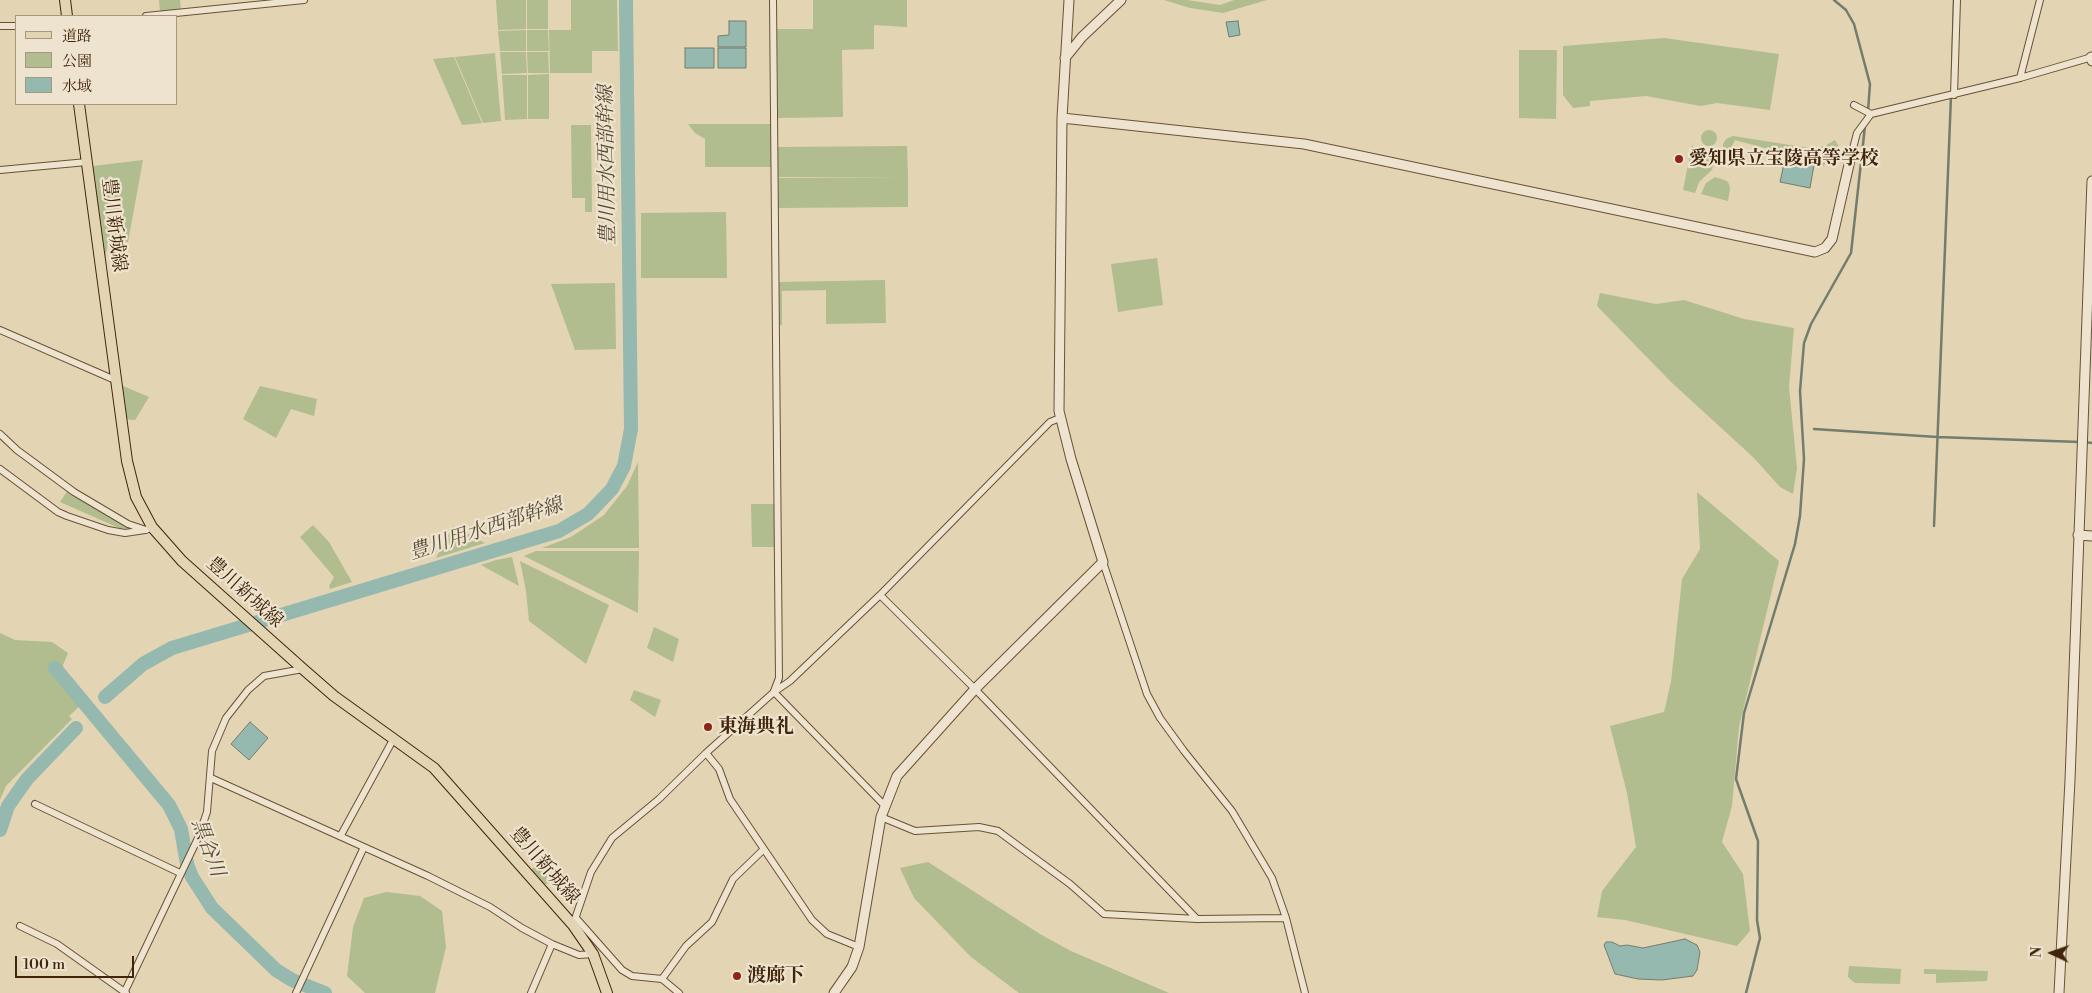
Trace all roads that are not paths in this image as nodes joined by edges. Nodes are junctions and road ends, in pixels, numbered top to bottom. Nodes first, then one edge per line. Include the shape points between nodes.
1 (65, 0) edge
2 (304, 0) edge
3 (773, 0) edge
4 (1069, 0) edge
5 (1121, 0) edge
6 (1956, 0) edge
7 (2040, 0) edge
8 (67, 15) edge
9 (156, 15) edge
10 (0, 26) edge
11 (15, 26) edge
12 (1065, 58) junction
13 (2092, 58) edge
14 (2020, 78) junction
15 (1954, 95) junction
16 (79, 105) edge
17 (1854, 106) dead end
18 (1871, 114) junction
19 (1062, 118) junction
20 (1852, 156) joint
21 (88, 162) junction
22 (0, 170) edge
23 (2092, 181) edge
24 (2089, 328) edge
25 (0, 330) edge
26 (116, 380) junction
27 (1060, 418) junction
28 (0, 434) edge
29 (0, 469) edge
30 (149, 528) junction
31 (2078, 535) junction
32 (2092, 536) edge
33 (1103, 562) junction
34 (880, 595) junction
35 (303, 669) junction
36 (975, 689) junction
37 (774, 692) junction
38 (394, 738) junction
39 (706, 753) junction
40 (211, 778) junction
41 (35, 804) dead end
42 (884, 805) junction
43 (881, 817) junction
44 (341, 836) junction
45 (364, 847) junction
46 (764, 849) junction
47 (180, 873) junction
48 (1286, 918) junction
49 (1197, 919) junction
50 (574, 922) junction
51 (20, 926) dead end
52 (552, 944) junction
53 (859, 947) junction
54 (593, 954) junction
55 (662, 980) junction
56 (2059, 990) edge
57 (125, 993) edge
58 (296, 993) edge
59 (531, 993) edge
60 (607, 993) edge
61 (679, 993) edge
62 (834, 993) edge
63 (1305, 993) edge

1 - 8 main road
2 - 9 street
3 - 37 street via 779,668
4 - 12 street
5 - 12 street
6 - 15 street
7 - 14 street
10 - 11 street
12 - 19 street
13 - 14 street
14 - 15 street
15 - 18 street
16 - 21 main road, 豊川新城線
17 - 18 street
18 - 20 street via 1857,133
19 - 20 street via 1304,144 1815,252 1832,239
19 - 27 street
21 - 22 street
21 - 26 main road, 豊川新城線
23 - 24 street
24 - 31 street
25 - 26 street
26 - 30 main road, 豊川新城線 via 131,481
27 - 33 street
27 - 34 street via 1050,422
28 - 30 street via 74,492 128,524
29 - 30 street via 58,512 87,524 125,533
30 - 35 main road, 豊川新城線
31 - 32 street
31 - 56 street
33 - 36 street
33 - 48 street via 1147,694 1160,718 1232,811 1272,878
34 - 36 street
34 - 37 street
35 - 38 main road, 豊川新城線 via 334,696
35 - 40 street via 264,676 248,690 226,718 212,751
36 - 42 street via 896,776
36 - 49 street
37 - 39 street
37 - 42 street
38 - 44 street
38 - 50 main road, 豊川新城線 via 434,768
39 - 46 street via 719,769 730,799
39 - 50 street via 659,799 612,838 591,872
40 - 44 street
40 - 47 street via 198,838
41 - 47 street
42 - 43 street
43 - 49 street via 915,831 979,826 998,831 1104,914
43 - 53 street
44 - 45 street
45 - 52 street via 490,907
45 - 58 street
46 - 53 street via 812,920 827,934
46 - 55 street via 733,880 712,922 686,946
47 - 57 street
48 - 49 street
48 - 63 street
50 - 54 main road, 豊川新城線
50 - 55 street via 622,970 632,976
51 - 57 street via 57,944
52 - 54 street via 579,955
52 - 59 street
53 - 62 street via 852,967
54 - 60 main road, 豊川新城線
55 - 61 street

